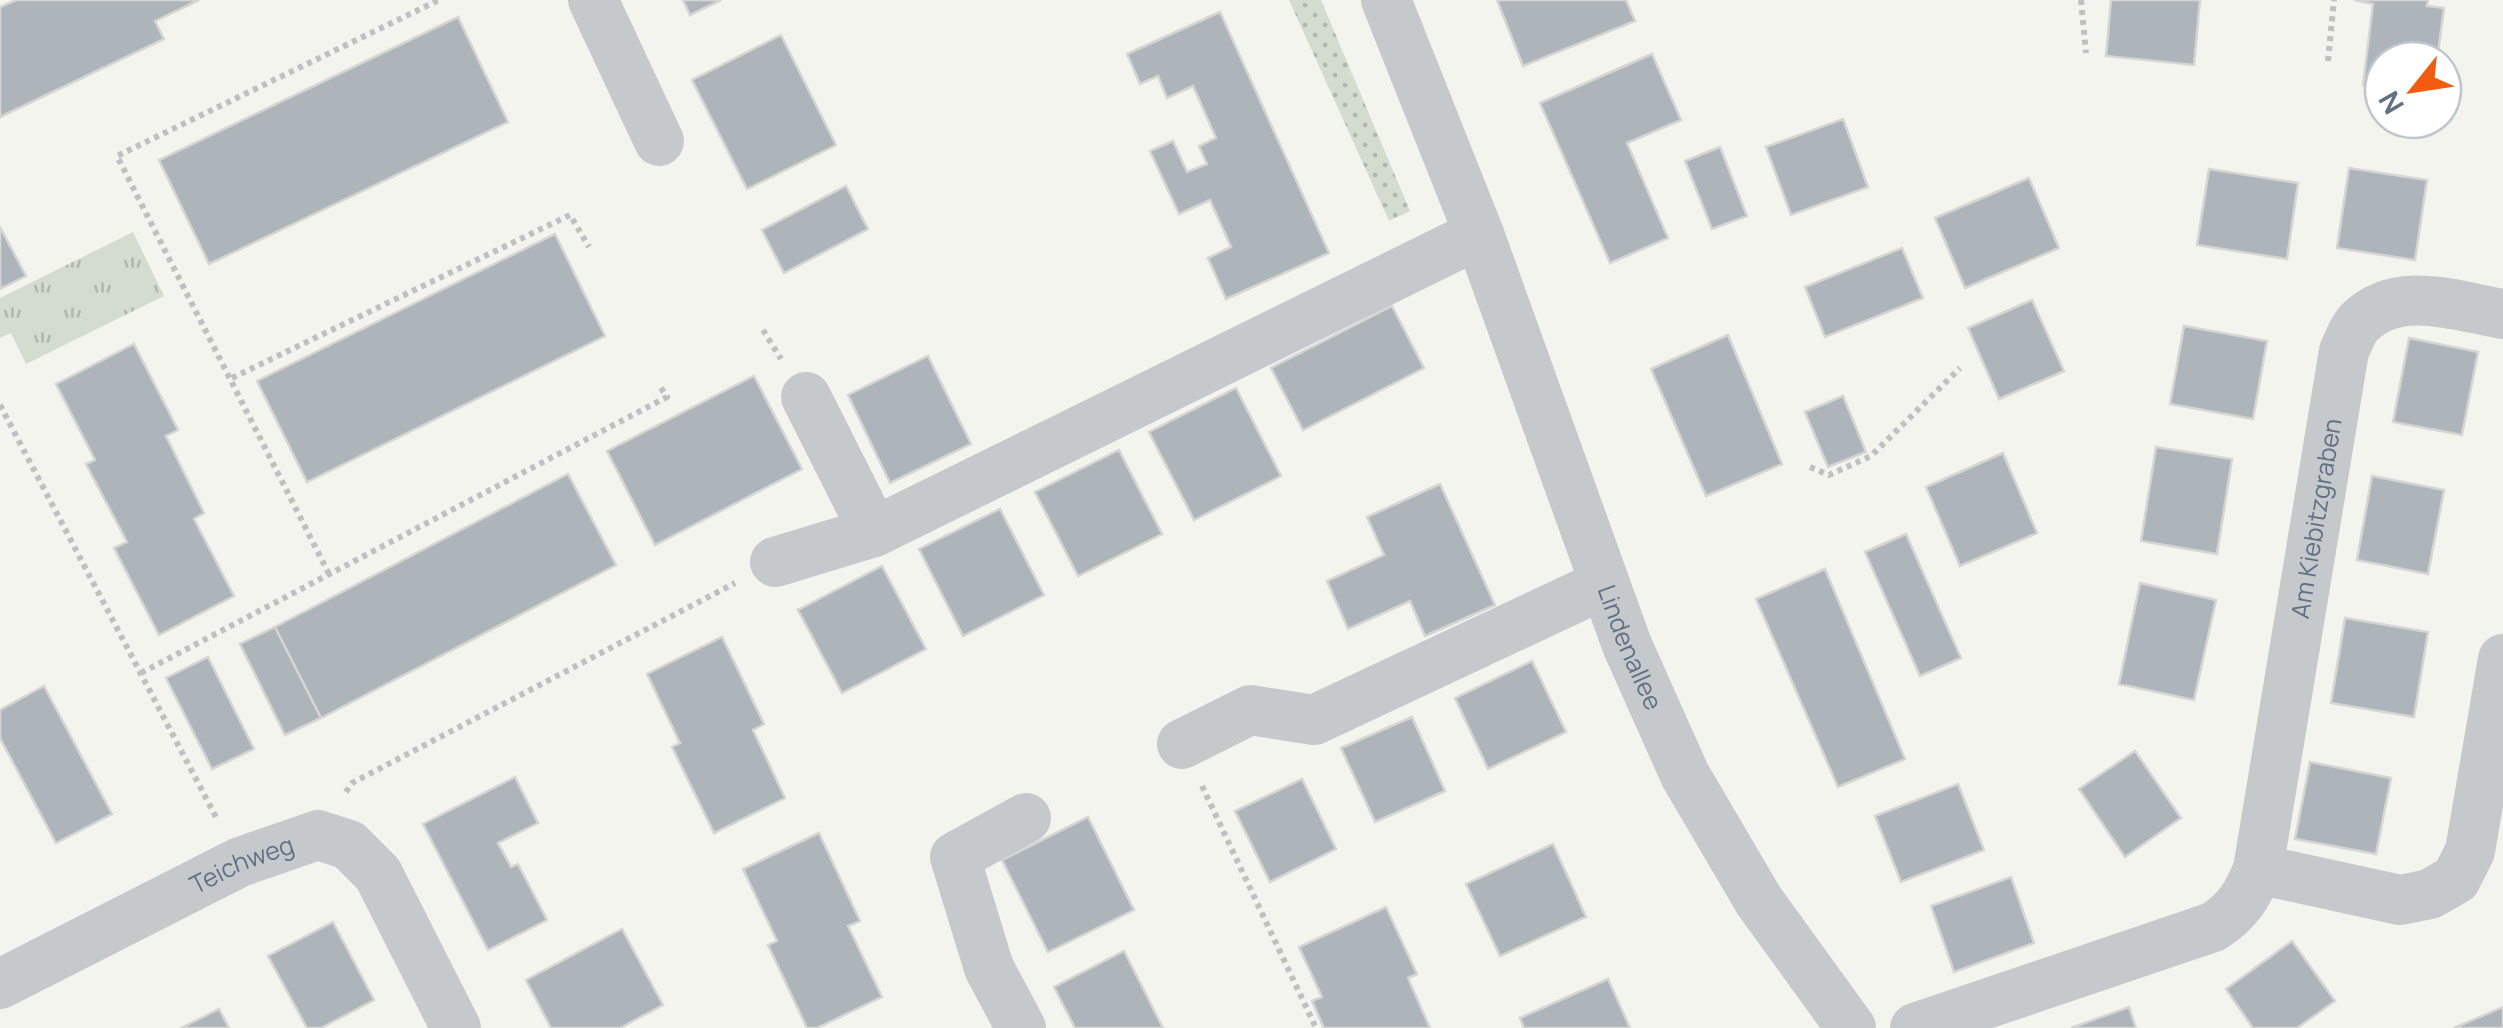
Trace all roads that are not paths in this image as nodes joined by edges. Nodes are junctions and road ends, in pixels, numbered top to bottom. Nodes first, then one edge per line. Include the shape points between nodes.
1 (593, 0) edge
2 (1386, 0) edge
3 (659, 141) dead end
4 (1478, 234) junction
5 (2503, 314) edge
6 (806, 396) dead end
7 (874, 532) junction
8 (775, 562) road end
9 (1604, 584) junction
10 (2503, 659) edge
11 (1182, 744) road end
12 (1026, 818) dead end
13 (2258, 869) junction
14 (0, 984) edge
15 (456, 1028) edge
16 (1022, 1028) edge
17 (1850, 1028) edge
18 (1915, 1028) edge

1 - 3 street
2 - 4 street, Lindenallee
4 - 7 street
4 - 9 street, Lindenallee
5 - 13 street, Am Kiebitzgraben via 2413,298 2384,305 2357,325 2344,352
6 - 7 street
7 - 8 street
9 - 11 street via 1314,720 1250,710
9 - 17 street, Lindenallee via 1685,776 1758,901
10 - 13 street via 2470,851 2456,879 2400,900
12 - 16 street via 955,856 989,968
13 - 18 street, Am Kiebitzgraben via 2249,894 2212,928
14 - 15 street, Teichweg via 240,862 318,835 349,846 378,874

